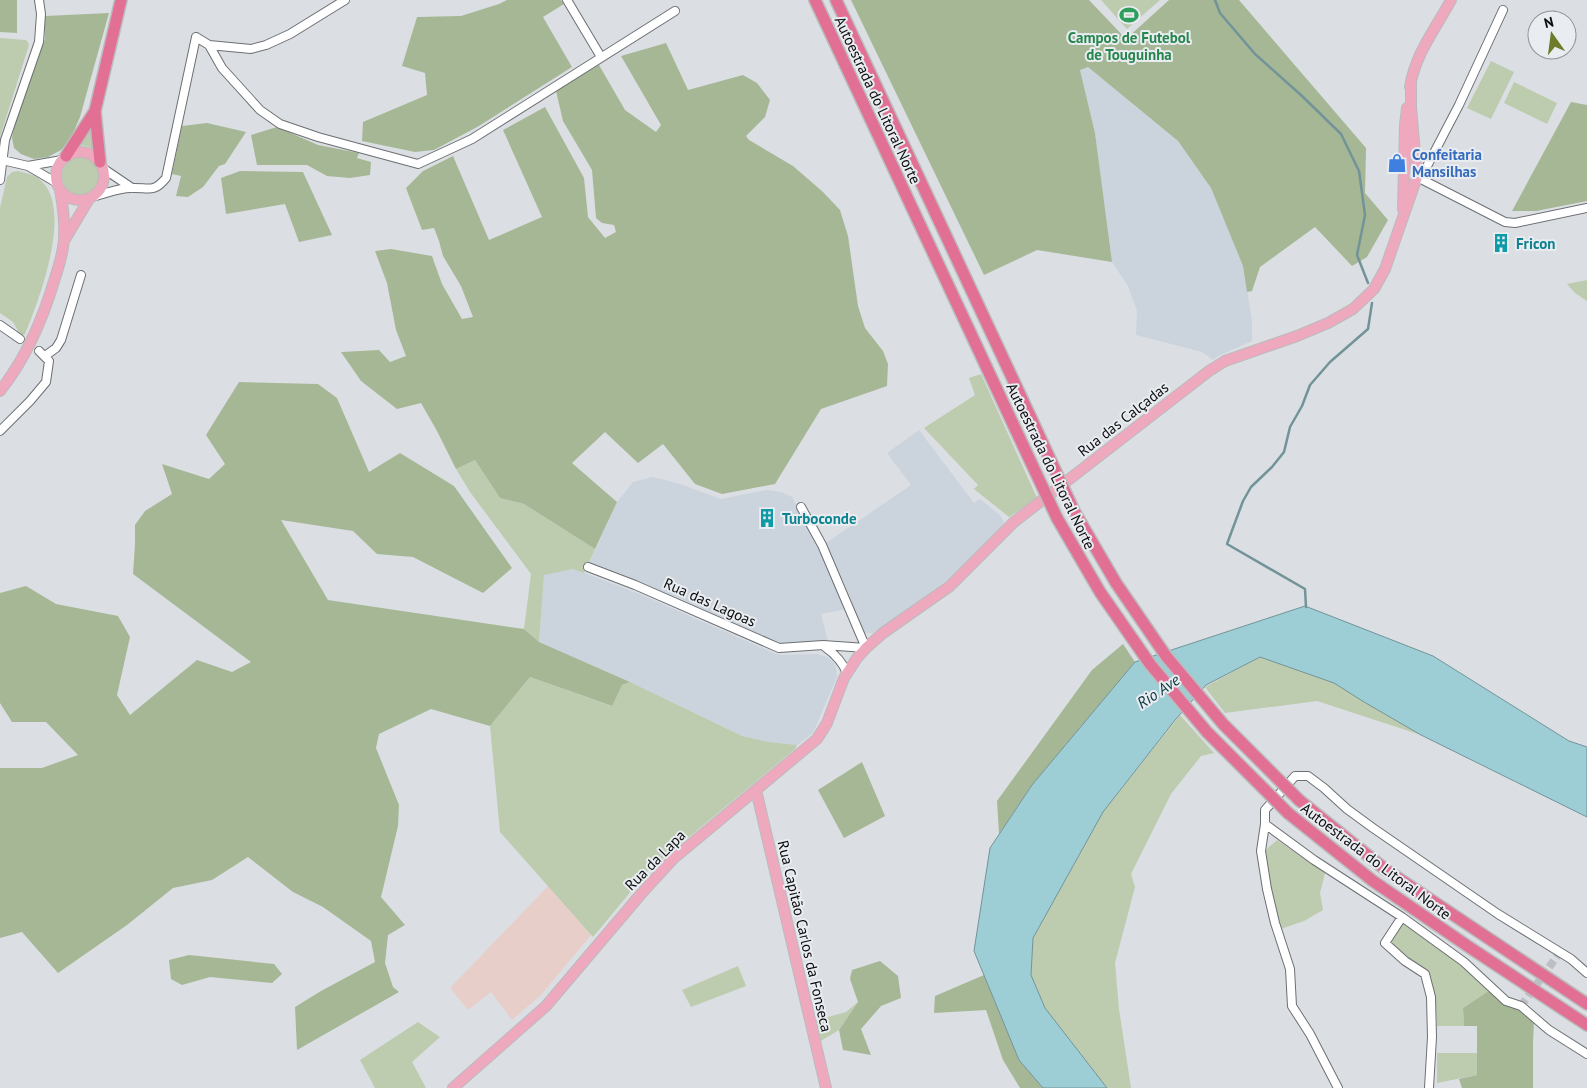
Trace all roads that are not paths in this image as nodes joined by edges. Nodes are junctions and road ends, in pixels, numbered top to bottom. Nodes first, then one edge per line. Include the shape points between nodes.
1 (39, 0) edge
2 (121, 0) edge
3 (345, 0) edge
4 (568, 0) edge
5 (815, 0) edge
6 (836, 0) edge
7 (1451, 0) edge
8 (1503, 10) dead end
9 (676, 11) dead end
10 (209, 46) junction
11 (601, 57) junction
12 (1411, 82) junction
13 (95, 111) junction
14 (64, 158) junction
15 (2, 160) junction
16 (102, 165) junction
17 (28, 166) junction
18 (1404, 176) junction
19 (1417, 177) junction
20 (0, 180) edge
21 (58, 187) junction
22 (132, 188) junction
23 (92, 198) junction
24 (1587, 208) edge
25 (1403, 219) junction
26 (64, 241) junction
27 (81, 275) dead end
28 (0, 325) edge
29 (20, 339) dead end
30 (0, 391) edge
31 (0, 431) edge
32 (801, 506) dead end
33 (588, 567) dead end
34 (823, 646) junction
35 (866, 648) junction
36 (847, 672) junction
37 (756, 790) junction
38 (1265, 824) junction
39 (1402, 917) junction
40 (1587, 973) edge
41 (1587, 1004) edge
42 (1587, 1025) edge
43 (1587, 1054) edge
44 (453, 1088) edge
45 (826, 1088) edge
46 (1338, 1088) edge
47 (1429, 1088) edge

1 - 15 street via 39,42 5,140
2 - 13 highway
3 - 10 street via 266,45 251,49
4 - 11 street
5 - 42 highway, Autoestrada do Litoral Norte, bridge via 1057,518 1100,592 1150,664 1207,732 1288,814 1372,881
6 - 41 highway, Autoestrada do Litoral Norte, bridge via 1074,511 1116,583 1166,656 1222,724 1300,800 1386,870
7 - 12 main road via 1424,45
8 - 19 street via 1459,105 1425,170
9 - 11 street
10 - 11 street via 222,68 260,110 280,124 418,164 472,139
10 - 22 street via 196,38 166,178 160,186 149,190
12 - 18 main road via 1405,125
12 - 19 main road
13 - 14 highway
13 - 16 highway
14 - 16 main road via 75,152 88,153
14 - 17 street
14 - 21 main road via 57,169
15 - 17 street
15 - 20 street
16 - 22 street
16 - 23 main road via 104,184
17 - 21 street
18 - 19 main road
18 - 25 main road
19 - 24 street via 1505,222 1515,223
19 - 25 main road, Rua das Calçadas
21 - 23 main road via 73,200
21 - 26 main road via 62,200
22 - 23 street
23 - 26 main road
25 - 35 main road, Rua das Calçadas via 1385,269 1374,289 1353,309 1328,323 1225,361 1209,371 1014,522 950,586 882,633
26 - 30 main road via 41,322 25,355
27 - 31 street via 61,340 56,348 42,353 49,361 46,382
28 - 29 street
32 - 35 street via 822,545
33 - 34 street, Rua das Lagoas via 779,648
34 - 35 street, Rua das Lagoas
34 - 36 street via 843,662
35 - 36 main road, Rua da Lapa
36 - 37 main road, Rua da Lapa via 827,723 817,739
37 - 44 main road, Rua da Lapa via 674,859 546,1006
37 - 45 main road, Rua Capitão Carlos da Fonseca
38 - 39 street
38 - 40 street via 1265,810 1295,776 1308,776 1346,809 1498,914 1571,958
38 - 46 street via 1262,851 1267,889 1290,968 1292,1006
39 - 43 street via 1449,950 1506,1001 1520,1006 1549,1030
39 - 47 street via 1384,943 1425,974 1432,1037

